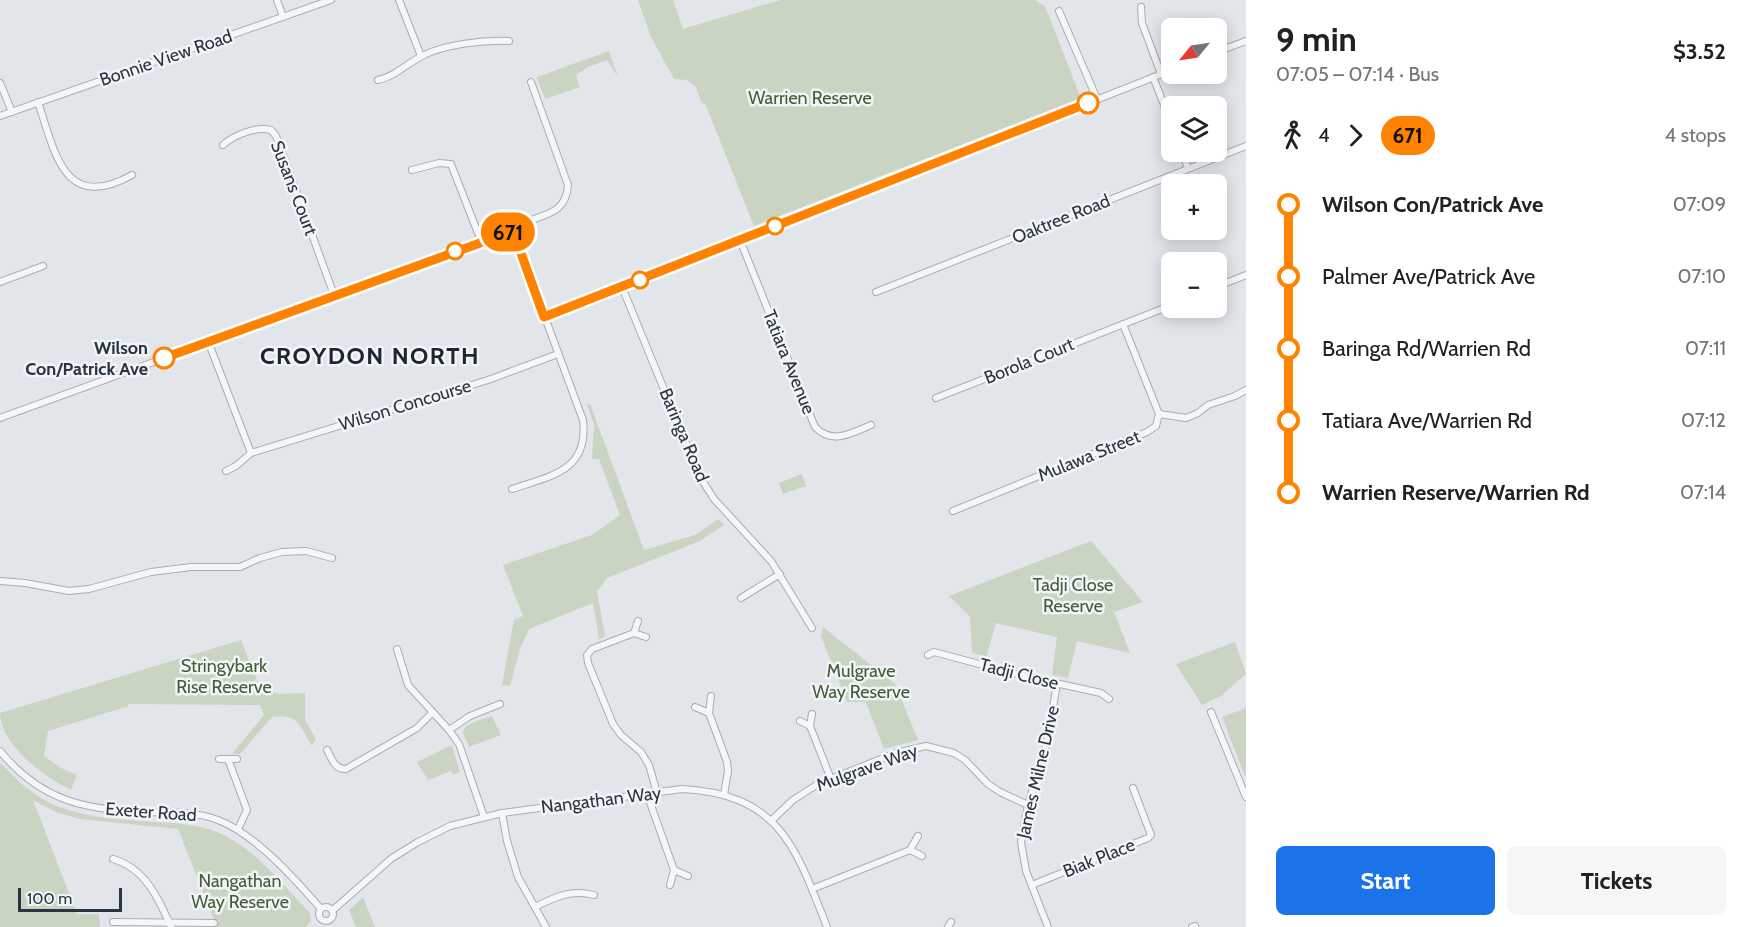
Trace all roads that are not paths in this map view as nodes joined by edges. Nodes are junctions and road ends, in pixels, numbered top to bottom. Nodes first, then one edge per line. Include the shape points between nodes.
1 (277, 0) edge
2 (331, 0) edge
3 (399, 0) edge
4 (1140, 7) dead end
5 (1059, 11) dead end
6 (283, 17) junction
7 (509, 41) dead end
8 (1246, 41) edge
9 (1227, 48) edge
10 (422, 56) junction
11 (1161, 74) joint
12 (1153, 77) junction
13 (378, 80) dead end
14 (531, 82) dead end
15 (0, 83) edge
16 (1161, 97) edge
17 (1097, 99) junction
18 (38, 102) junction
19 (12, 112) junction
20 (0, 116) edge
21 (223, 145) dead end
22 (1246, 146) edge
23 (1186, 162) edge
24 (1188, 168) junction
25 (412, 170) dead end
26 (132, 175) dead end
27 (513, 231) junction
28 (740, 240) junction
29 (481, 241) junction
30 (43, 266) dead end
31 (1246, 275) edge
32 (0, 282) edge
33 (1227, 282) edge
34 (622, 287) junction
35 (876, 292) dead end
36 (334, 295) junction
37 (1161, 308) edge
38 (544, 317) junction
39 (1122, 324) junction
40 (208, 342) junction
41 (558, 354) junction
42 (1246, 390) edge
43 (936, 398) dead end
44 (1158, 414) junction
45 (0, 418) edge
46 (871, 425) dead end
47 (251, 453) junction
48 (226, 471) dead end
49 (512, 489) dead end
50 (953, 511) dead end
51 (332, 558) dead end
52 (780, 574) junction
53 (0, 581) edge
54 (741, 598) dead end
55 (638, 621) dead end
56 (812, 628) dead end
57 (634, 633) junction
58 (646, 637) dead end
59 (397, 650) dead end
60 (928, 655) dead end
61 (1057, 684) junction
62 (711, 696) dead end
63 (1109, 699) dead end
64 (500, 704) dead end
65 (695, 707) dead end
66 (709, 712) junction
67 (1212, 712) dead end
68 (432, 713) junction
69 (812, 714) dead end
70 (800, 721) dead end
71 (810, 726) junction
72 (449, 730) junction
73 (327, 750) dead end
74 (0, 751) edge
75 (219, 759) dead end
76 (228, 759) junction
77 (237, 759) dead end
78 (831, 779) junction
79 (1133, 788) dead end
80 (657, 793) junction
81 (647, 794) junction
82 (724, 795) junction
83 (1246, 798) edge
84 (1028, 805) junction
85 (502, 813) junction
86 (484, 817) junction
87 (771, 821) junction
88 (238, 830) junction
89 (918, 836) dead end
90 (910, 850) junction
91 (922, 856) dead end
92 (113, 859) dead end
93 (675, 870) junction
94 (688, 876) dead end
95 (670, 885) dead end
96 (1032, 885) junction
97 (812, 889) junction
98 (594, 895) dead end
99 (535, 908) junction
100 (321, 909) junction
101 (333, 910) junction
102 (323, 920) junction
103 (113, 922) dead end
104 (214, 923) dead end
105 (170, 925) edge
106 (318, 927) edge
107 (546, 927) edge
108 (827, 927) edge
109 (1048, 927) edge

1 - 6 street
2 - 6 street, Bonnie View Road
3 - 10 street
4 - 11 street
5 - 17 street
6 - 18 street, Bonnie View Road
7 - 10 street via 441,48
8 - 9 street
10 - 13 street via 401,71
11 - 12 street
12 - 16 street
12 - 17 street
14 - 27 street via 568,185 556,211
15 - 19 street
17 - 28 street
18 - 19 street, Bonnie View Road
18 - 26 street via 57,158 70,178 98,188
19 - 20 street, Bonnie View Road
21 - 36 street, Susans Court via 257,129 271,130 276,136
22 - 24 street, Oaktree Road
23 - 24 street
24 - 35 street, Oaktree Road
25 - 29 street via 451,164
27 - 29 street
27 - 38 street
28 - 34 street
28 - 46 street, Tatiara Avenue via 815,427 828,437 838,437
29 - 36 street
30 - 32 street
31 - 33 street
34 - 38 street
34 - 52 street, Baringa Road via 700,477 714,499
36 - 40 street
37 - 39 street, Borola Court
38 - 41 street
39 - 43 street, Borola Court
39 - 44 street, Mulawa Street
40 - 45 street
40 - 47 street
41 - 47 street, Wilson Concourse via 488,380
41 - 49 street via 584,420 582,447 565,470
42 - 44 street via 1186,418
44 - 50 street, Mulawa Street via 1156,426 1148,432
47 - 48 street, Wilson Concourse
51 - 53 street via 306,551 282,552 240,567 151,572 69,591
52 - 54 street
52 - 56 street, Baringa Road
55 - 57 street
57 - 58 street
57 - 80 street via 592,649 587,655 588,663 613,724 641,752
59 - 68 street via 408,685
60 - 61 street, Tadji Close via 934,652
61 - 63 street, Tadji Close via 1101,693
61 - 84 street, James Milne Drive
62 - 66 street
64 - 72 street
65 - 66 street
66 - 82 street via 727,762
67 - 83 street
68 - 72 street
68 - 73 street via 417,728 346,769 336,766
69 - 71 street
70 - 71 street
71 - 78 street
72 - 86 street via 459,744
74 - 88 street, Exeter Road via 42,789 80,805 192,813
75 - 76 street
76 - 77 street
76 - 88 street via 247,810
78 - 84 street, Mulgrave Way via 896,753 926,747 954,753 988,784
78 - 87 street, Mulgrave Way via 800,795
79 - 96 street, Biak Place via 1151,835 1148,838
80 - 81 street, Nangathan Way
80 - 82 street, Nangathan Way via 682,789
81 - 85 street, Nangathan Way
81 - 93 street
82 - 87 street, Nangathan Way
84 - 96 street, James Milne Drive via 1021,842
85 - 86 street, Nangathan Way
85 - 99 street via 512,861
86 - 101 street, Nangathan Way via 450,826 392,858
87 - 97 street, Nangathan Way via 798,856
88 - 100 street, Exeter Road
89 - 90 street
90 - 91 street
90 - 97 street
92 - 105 street via 141,874
93 - 94 street
93 - 95 street
96 - 109 street, James Milne Drive
97 - 108 street, Nangathan Way
98 - 99 street via 571,892
99 - 107 street
100 - 101 street
100 - 102 street via 319,915
101 - 102 street via 331,919
102 - 106 street
103 - 105 street
104 - 105 street

